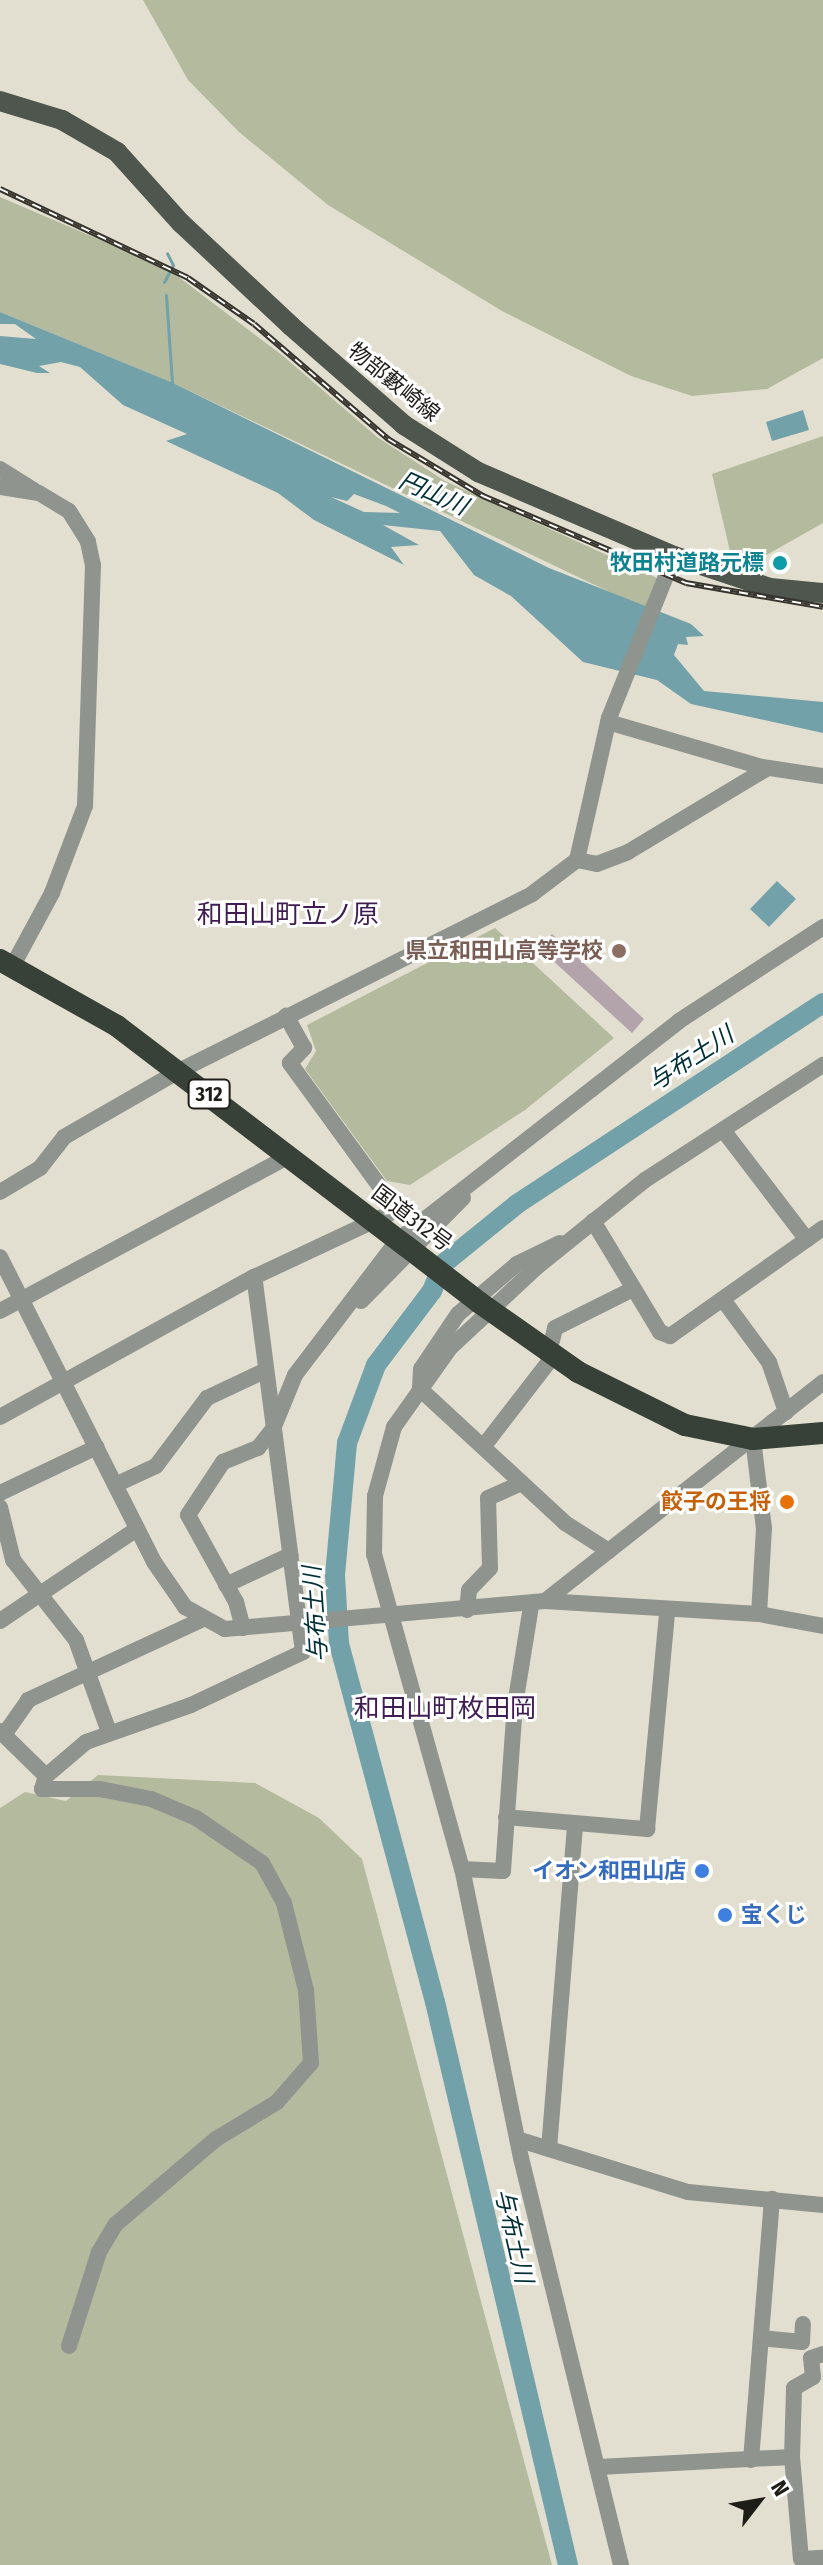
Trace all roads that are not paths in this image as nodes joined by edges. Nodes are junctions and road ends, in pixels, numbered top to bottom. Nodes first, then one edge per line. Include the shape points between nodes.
1 (0, 101) edge
2 (0, 469) edge
3 (0, 487) edge
4 (39, 493) junction
5 (674, 556) junction
6 (823, 593) edge
7 (609, 720) junction
8 (768, 768) junction
9 (823, 776) edge
10 (577, 860) junction
11 (823, 927) edge
12 (6, 963) edge
13 (286, 1016) junction
14 (179, 1071) junction
15 (821, 1072) edge
16 (723, 1130) junction
17 (287, 1157) junction
18 (486, 1169) junction
19 (0, 1192) edge
20 (593, 1221) junction
21 (373, 1222) junction
22 (823, 1228) edge
23 (572, 1239) junction
24 (807, 1240) junction
25 (402, 1243) junction
26 (0, 1257) edge
27 (254, 1277) junction
28 (633, 1289) junction
29 (23, 1299) junction
30 (724, 1301) junction
31 (486, 1306) junction
32 (0, 1311) edge
33 (342, 1313) junction
34 (552, 1341) dead end
35 (548, 1363) dead end
36 (262, 1372) junction
37 (823, 1382) edge
38 (66, 1386) junction
39 (420, 1389) junction
40 (786, 1412) junction
41 (0, 1417) edge
42 (273, 1429) junction
43 (823, 1433) edge
44 (753, 1439) junction
45 (97, 1447) junction
46 (483, 1447) junction
47 (522, 1483) junction
48 (115, 1485) junction
49 (0, 1493) edge
50 (0, 1507) edge
51 (137, 1529) junction
52 (609, 1551) junction
53 (290, 1555) junction
54 (226, 1585) junction
55 (38, 1595) junction
56 (538, 1603) junction
57 (467, 1610) junction
58 (667, 1612) junction
59 (759, 1614) junction
60 (388, 1615) junction
61 (203, 1619) junction
62 (295, 1620) junction
63 (0, 1621) edge
64 (823, 1626) edge
65 (243, 1628) junction
66 (87, 1671) junction
67 (3, 1731) edge
68 (109, 1732) junction
69 (46, 1776) junction
70 (506, 1817) junction
71 (575, 1825) junction
72 (462, 1869) junction
73 (520, 2140) junction
74 (549, 2149) junction
75 (772, 2199) junction
76 (823, 2205) edge
77 (803, 2324) dead end
78 (761, 2338) junction
79 (69, 2346) dead end
80 (823, 2354) edge
81 (792, 2457) junction
82 (751, 2460) junction
83 (599, 2467) junction
84 (823, 2558) edge
85 (621, 2565) edge

1 - 5 main road, 物部藪崎線 via 62,120 117,152 218,260 404,425 478,472
2 - 4 street
3 - 4 street
4 - 12 street via 80,525 93,565 91,757 75,841
5 - 6 main road, 物部藪崎線 via 770,588
5 - 7 street
7 - 8 street
7 - 10 street
8 - 9 street
8 - 10 street via 641,846 597,864
10 - 13 street via 532,894
11 - 18 street via 679,1021
12 - 14 highway, 国道312号 / 312
13 - 14 street
13 - 21 street via 304,1048 290,1063 397,1210
14 - 17 highway, 国道312号 / 312
14 - 19 street via 64,1137 40,1168
15 - 16 street
16 - 20 street
16 - 24 street
17 - 21 highway, 国道312号 / 312
17 - 29 street
18 - 25 street
18 - 33 street via 443,1223
20 - 23 street
20 - 28 street
21 - 25 highway, 国道312号 / 312
21 - 27 street
22 - 24 street
23 - 31 street
23 - 39 street via 517,1264 458,1314 421,1369
24 - 30 street
25 - 31 highway, 国道312号 / 312, bridge
25 - 33 street
26 - 29 street
27 - 36 street
27 - 38 street
28 - 30 street via 660,1332 670,1336
28 - 34 street via 555,1328
29 - 32 street
29 - 38 street
30 - 40 street via 769,1362
31 - 39 street
31 - 44 highway, 国道312号 / 312 via 631,1403 685,1425
33 - 42 street via 295,1375
35 - 46 street
36 - 42 street
36 - 48 street via 207,1398 156,1466
37 - 40 street
38 - 41 street
38 - 45 street
39 - 46 street
39 - 60 street via 394,1427 375,1496 374,1554
40 - 44 street
42 - 53 street
42 - 54 street via 258,1448 223,1462 188,1515
43 - 44 highway, 国道312号 / 312
44 - 52 street
44 - 59 street via 764,1528
45 - 48 street
45 - 49 street
46 - 47 street
47 - 52 street
47 - 57 street via 488,1498 490,1568 469,1590
48 - 51 street
50 - 55 street via 13,1560
51 - 55 street
51 - 61 street via 175,1596
52 - 56 street
53 - 54 street
53 - 62 street
54 - 65 street
55 - 63 street
55 - 66 street via 76,1640
56 - 57 street
56 - 58 street
56 - 70 street via 515,1705
57 - 60 street
58 - 59 street
58 - 71 street via 647,1829
59 - 64 street
60 - 62 street
60 - 72 street
61 - 65 street
61 - 66 street
62 - 65 street
62 - 68 street via 303,1652 191,1705
66 - 67 street via 28,1700
66 - 68 street
67 - 69 street
68 - 69 street via 86,1742
69 - 79 street via 42,1789 107,1789 151,1799 206,1825 262,1863 284,1903 313,2044 301,2080 277,2102 216,2139 111,2231
70 - 71 street
70 - 72 street via 503,1871
71 - 74 street
72 - 73 street
73 - 74 street
73 - 83 street
74 - 75 street via 688,2192
75 - 76 street
75 - 78 street
77 - 78 street via 802,2342
78 - 82 street
80 - 81 street via 811,2358 813,2377 794,2388
81 - 82 street
81 - 84 street via 801,2559
82 - 83 street
83 - 85 street

